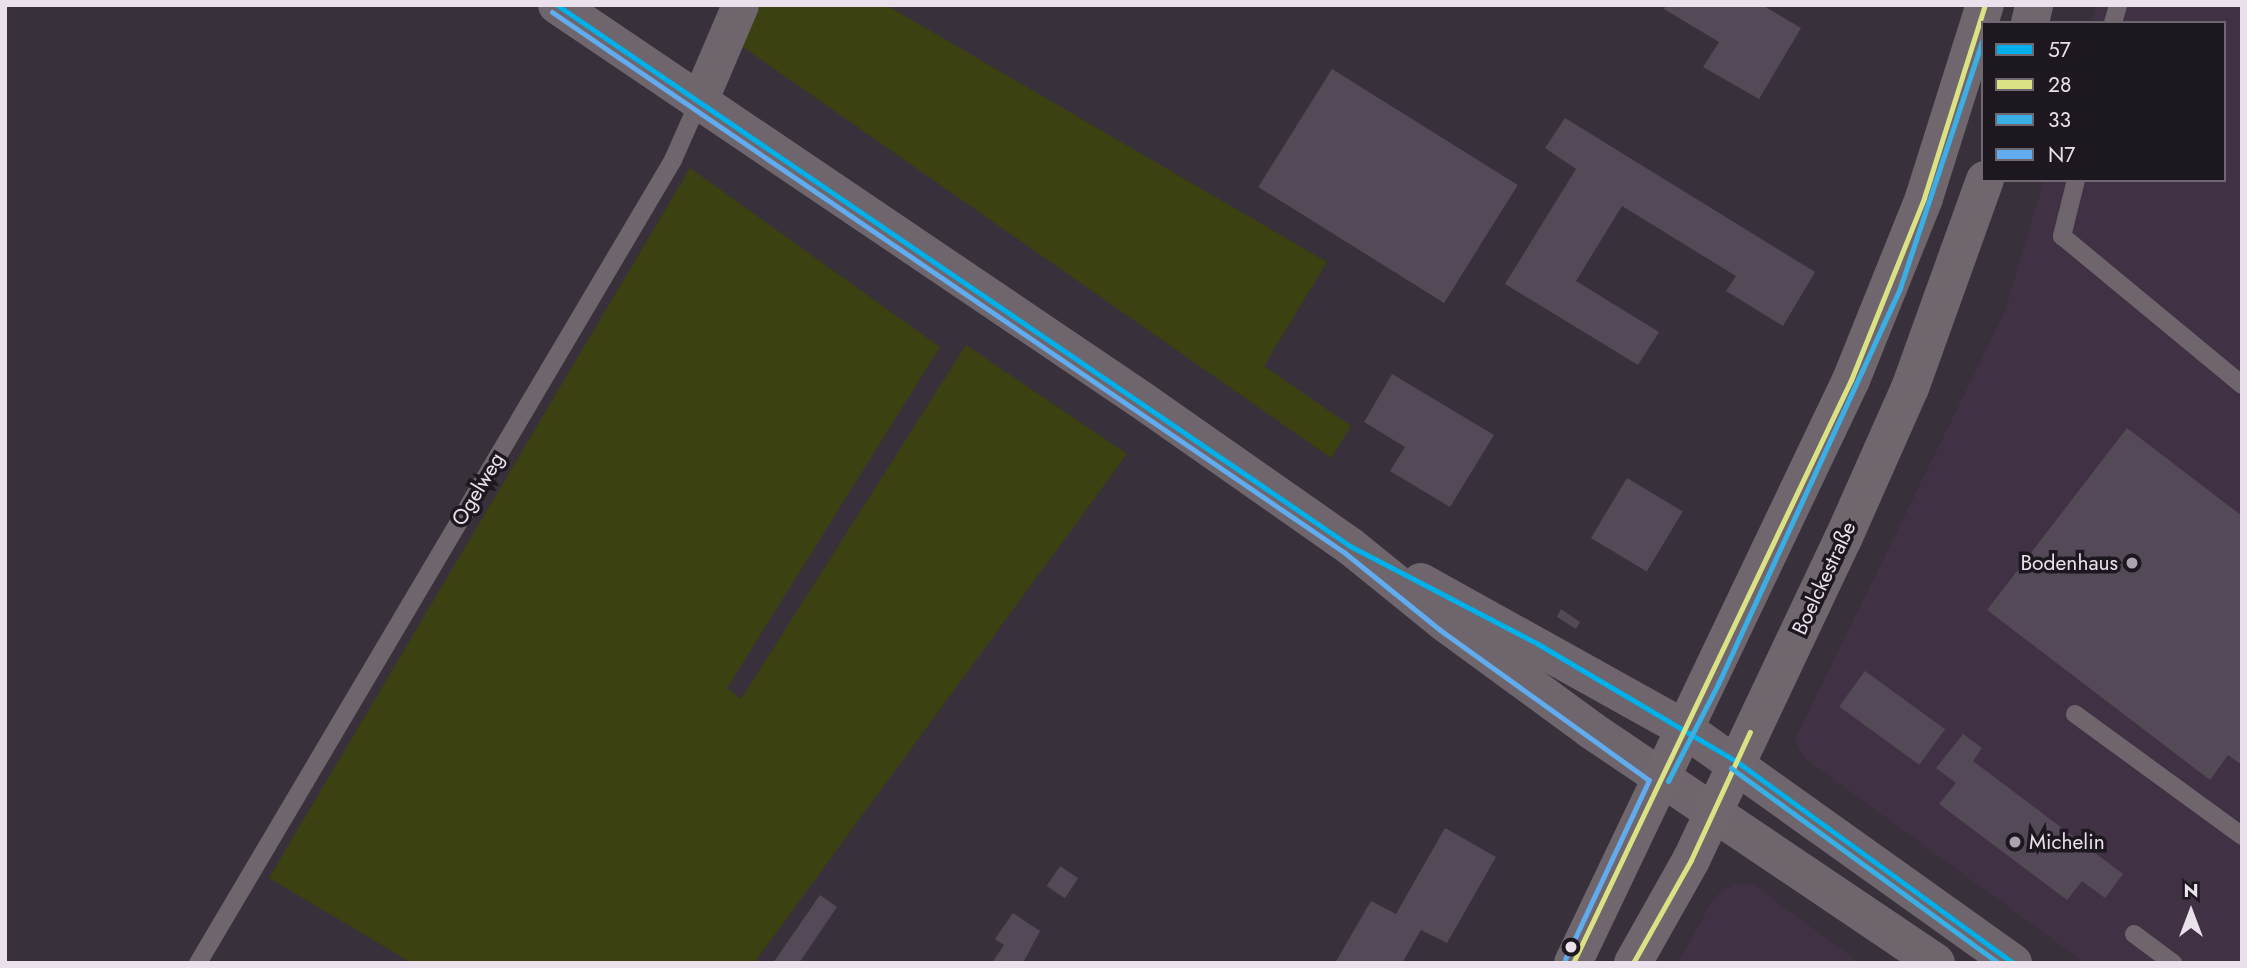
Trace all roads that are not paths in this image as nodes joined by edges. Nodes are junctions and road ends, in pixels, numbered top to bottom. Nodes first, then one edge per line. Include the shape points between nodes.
1 (557, 5) edge
2 (740, 5) edge
3 (1985, 5) edge
4 (699, 101) junction
5 (1984, 182) edge
6 (2076, 182) edge
7 (2242, 385) edge
8 (1350, 546) junction
9 (2075, 714) dead end
10 (1685, 729) junction
11 (1736, 761) junction
12 (1660, 777) junction
13 (1713, 810) junction
14 (2242, 836) edge
15 (2134, 934) dead end
16 (198, 963) edge
17 (1573, 963) edge
18 (1633, 963) edge
19 (1936, 963) edge
20 (2013, 963) edge
21 (2173, 963) edge

1 - 4 street
2 - 4 street, Ogelweg
3 - 10 main road via 1892,284
4 - 8 street
4 - 16 lane, Ogelweg via 673,160
5 - 11 main road, Boelckestraße via 1910,388
6 - 7 lane via 2062,236
8 - 10 street
8 - 12 street via 1445,623
9 - 14 lane
10 - 11 street
10 - 12 main road
11 - 13 main road, Boelckestraße
11 - 20 street
12 - 13 street
12 - 17 main road
13 - 18 main road, Boelckestraße via 1683,876
13 - 19 street
15 - 21 lane

